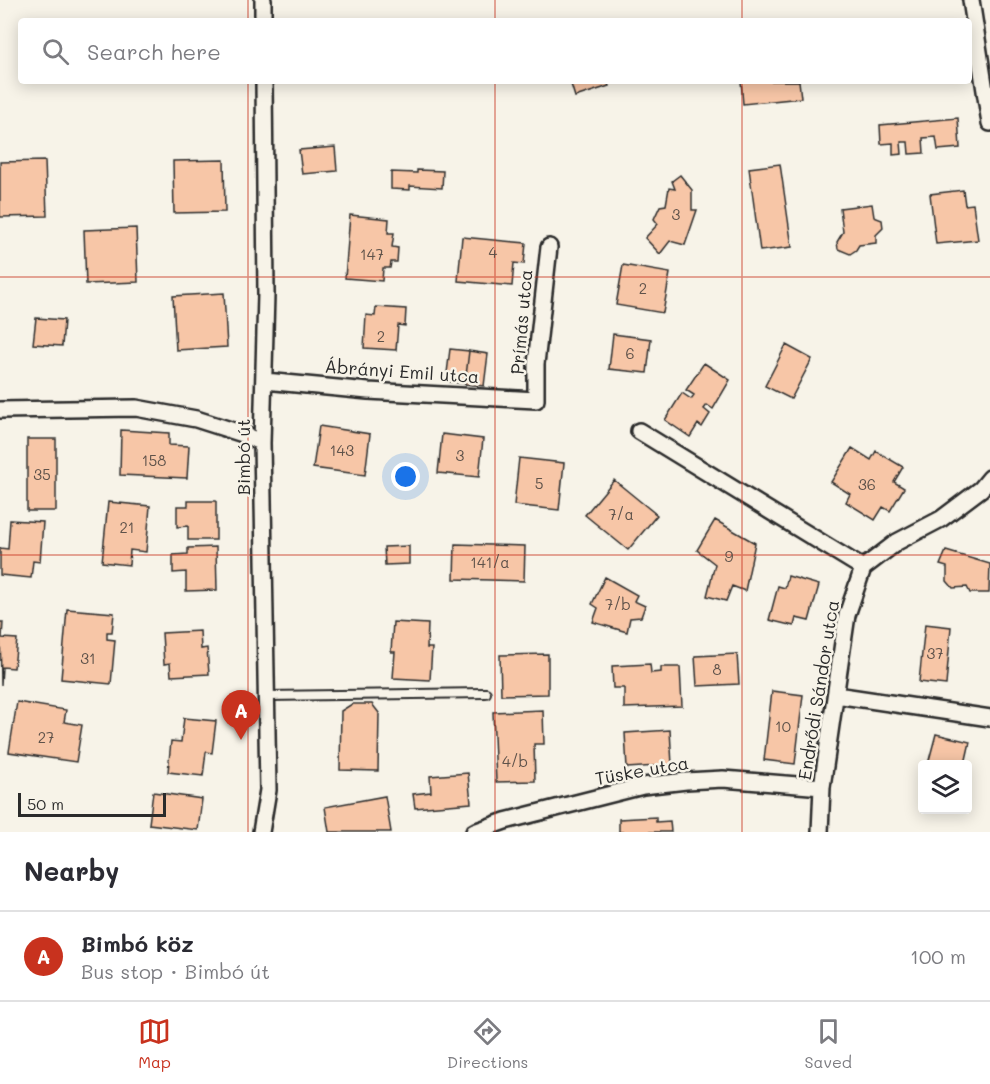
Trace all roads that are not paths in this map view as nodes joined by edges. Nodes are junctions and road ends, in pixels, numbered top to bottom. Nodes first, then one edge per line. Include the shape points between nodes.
1 (263, 0) edge
2 (971, 0) edge
3 (263, 18) edge
4 (264, 84) edge
5 (990, 123) edge
6 (549, 247) dead end
7 (265, 381) junction
8 (536, 400) joint
9 (0, 410) edge
10 (639, 432) dead end
11 (262, 443) junction
12 (990, 478) edge
13 (863, 568) junction
14 (486, 693) dead end
15 (836, 695) junction
16 (267, 696) junction
17 (990, 718) edge
18 (822, 787) junction
19 (506, 826) edge
20 (261, 832) edge
21 (474, 832) edge
22 (820, 832) edge

1 - 3 street
2 - 5 street
4 - 7 street, Bimbó út
6 - 8 street, Prímás utca via 536,364
7 - 8 street, Ábrányi Emil utca
7 - 11 street, Bimbó út
9 - 11 street via 136,408 196,419
10 - 13 street
11 - 16 street, Bimbó út
12 - 13 street via 941,519 897,542
13 - 15 street, Endrődi Sándor utca via 847,615
14 - 16 lane
15 - 17 street
15 - 18 street, Endrődi Sándor utca
16 - 20 street, Bimbó út via 268,790
18 - 19 street, Tüske utca via 723,779 643,786
18 - 22 street, Endrődi Sándor utca
19 - 21 street, Tüske utca

